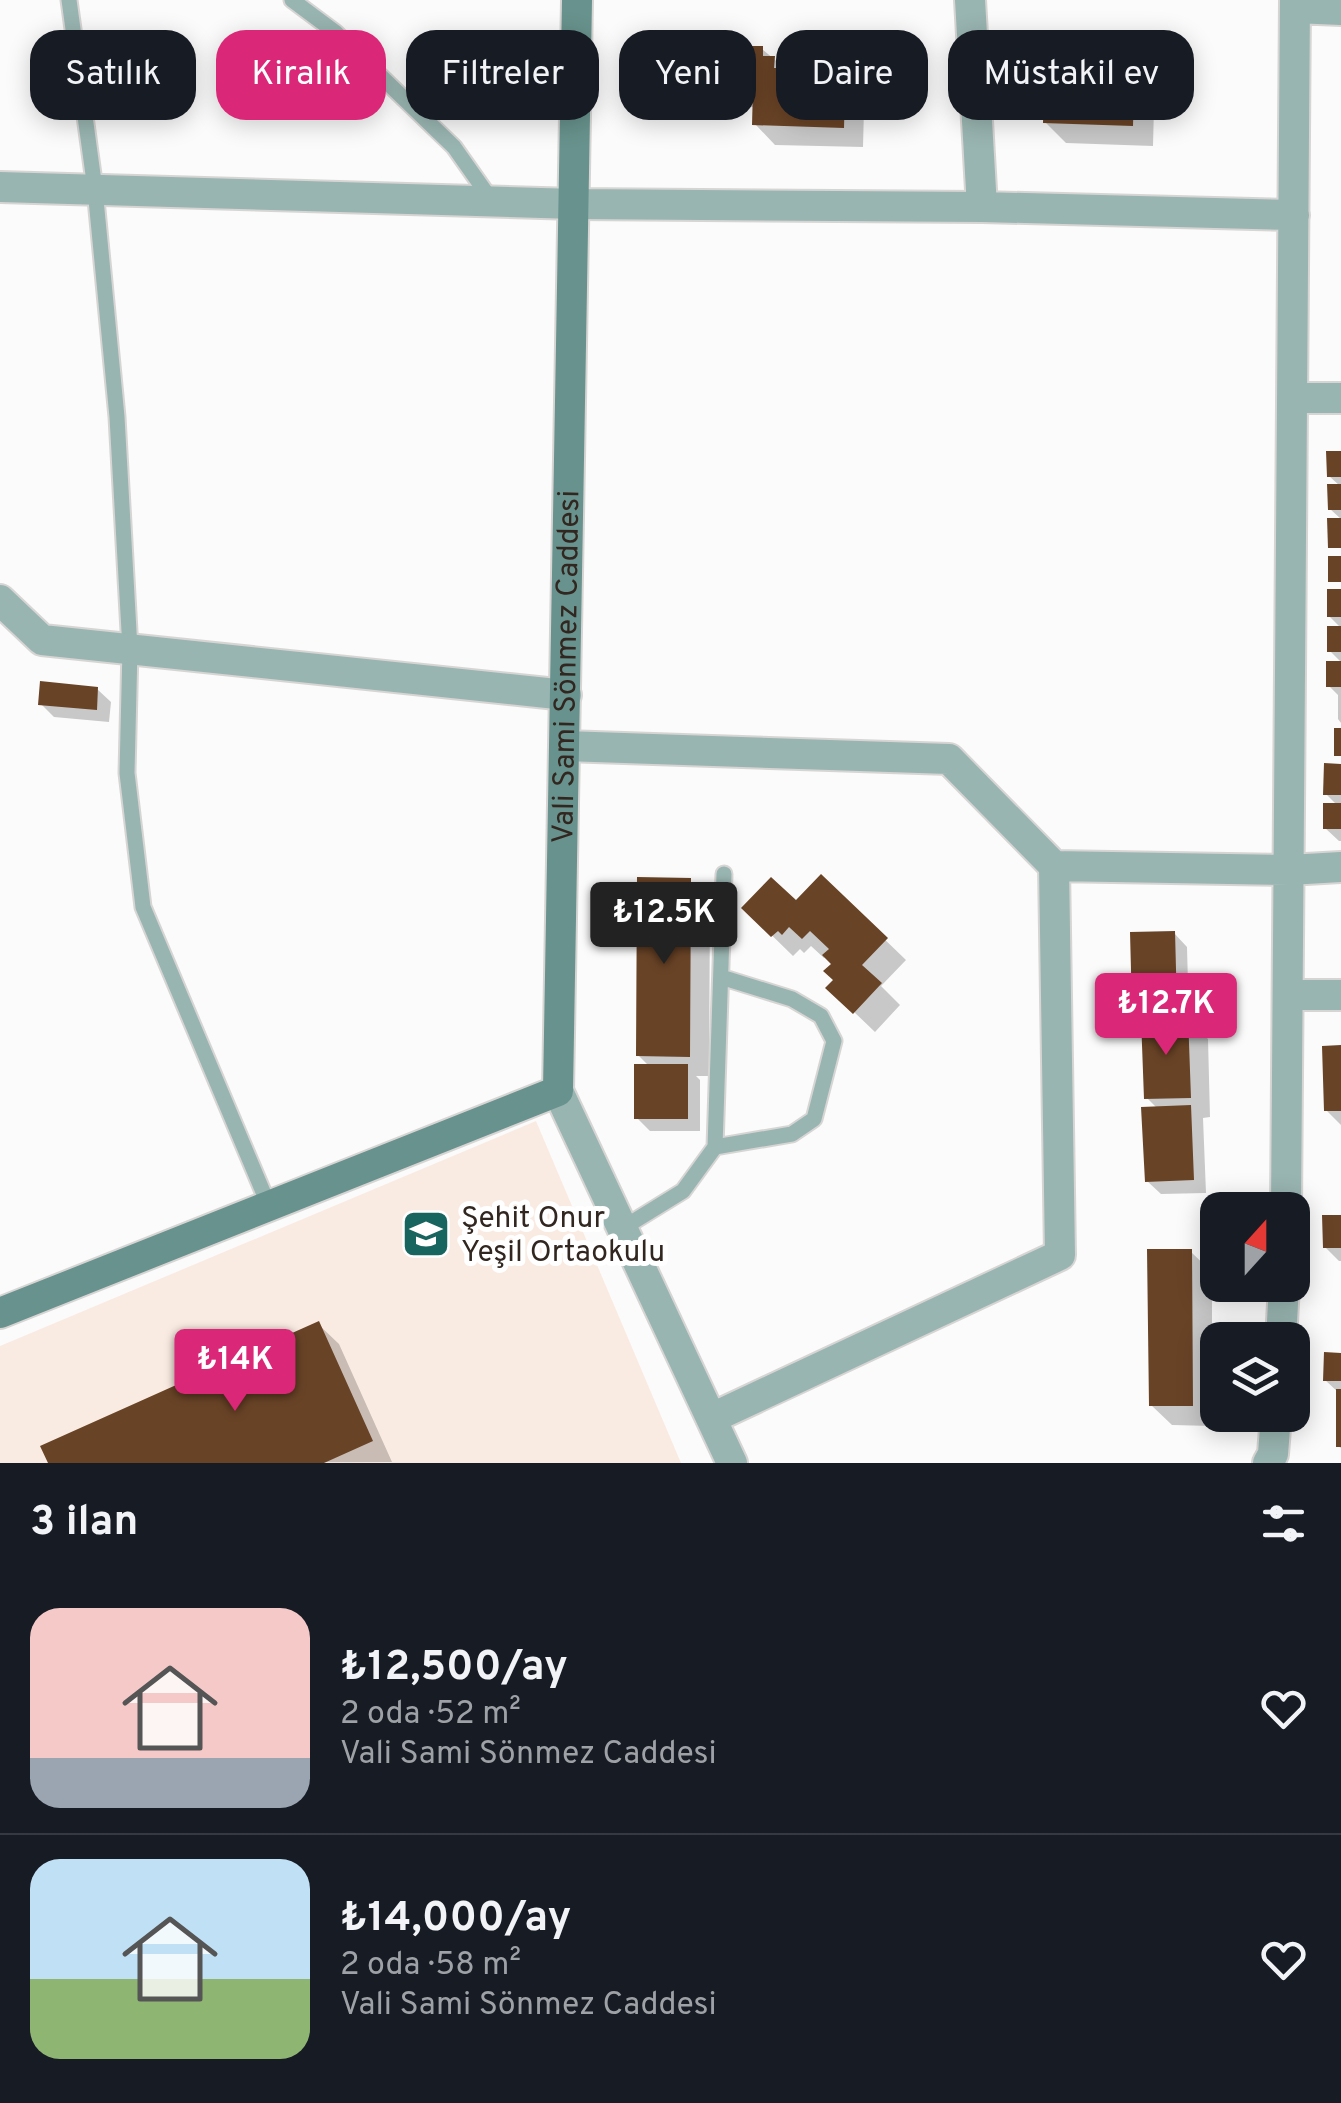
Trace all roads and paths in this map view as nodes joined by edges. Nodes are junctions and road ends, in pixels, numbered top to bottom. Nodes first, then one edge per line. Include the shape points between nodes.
1 (69, 0) edge
2 (292, 0) edge
3 (577, 0) edge
4 (970, 0) edge
5 (1295, 4) edge
6 (1341, 10) edge
7 (0, 187) edge
8 (95, 190) junction
9 (492, 202) junction
10 (576, 204) junction
11 (982, 207) junction
12 (1294, 215) junction
13 (1292, 398) junction
14 (1341, 398) edge
15 (0, 600) edge
16 (130, 649) junction
17 (566, 695) junction
18 (565, 746) junction
19 (1054, 866) junction
20 (1341, 867) edge
21 (1288, 870) junction
22 (724, 874) dead end
23 (721, 976) junction
24 (1288, 995) junction
25 (1341, 995) edge
26 (558, 1091) junction
27 (715, 1147) junction
28 (1286, 1192) edge
29 (269, 1206) junction
30 (623, 1228) junction
31 (0, 1313) edge
32 (712, 1418) junction
33 (1275, 1432) edge
34 (732, 1463) edge
35 (1268, 1463) edge

1 - 8 lane
2 - 9 lane via 454,147
3 - 10 main road, Vali Sami Sönmez Caddesi
4 - 11 street
5 - 6 street
5 - 12 street
7 - 8 street
8 - 9 street
8 - 16 lane via 118,417
9 - 10 street
10 - 11 street
10 - 17 main road, Vali Sami Sönmez Caddesi
11 - 12 street
12 - 13 street
13 - 14 street
13 - 21 street
15 - 16 street via 42,640
16 - 17 street
16 - 29 lane via 126,773 143,907
17 - 18 main road, Vali Sami Sönmez Caddesi
18 - 19 street via 949,760
18 - 26 main road, Vali Sami Sönmez Caddesi
19 - 21 street
19 - 32 street via 1060,1255
20 - 21 street
21 - 24 street
22 - 23 lane
23 - 27 lane
23 - 27 lane via 792,999 821,1016 834,1041 814,1119 792,1134
24 - 25 street
24 - 28 street
26 - 29 main road
26 - 30 street
27 - 30 lane via 683,1191
29 - 31 main road
30 - 32 street
32 - 34 street
33 - 35 street

